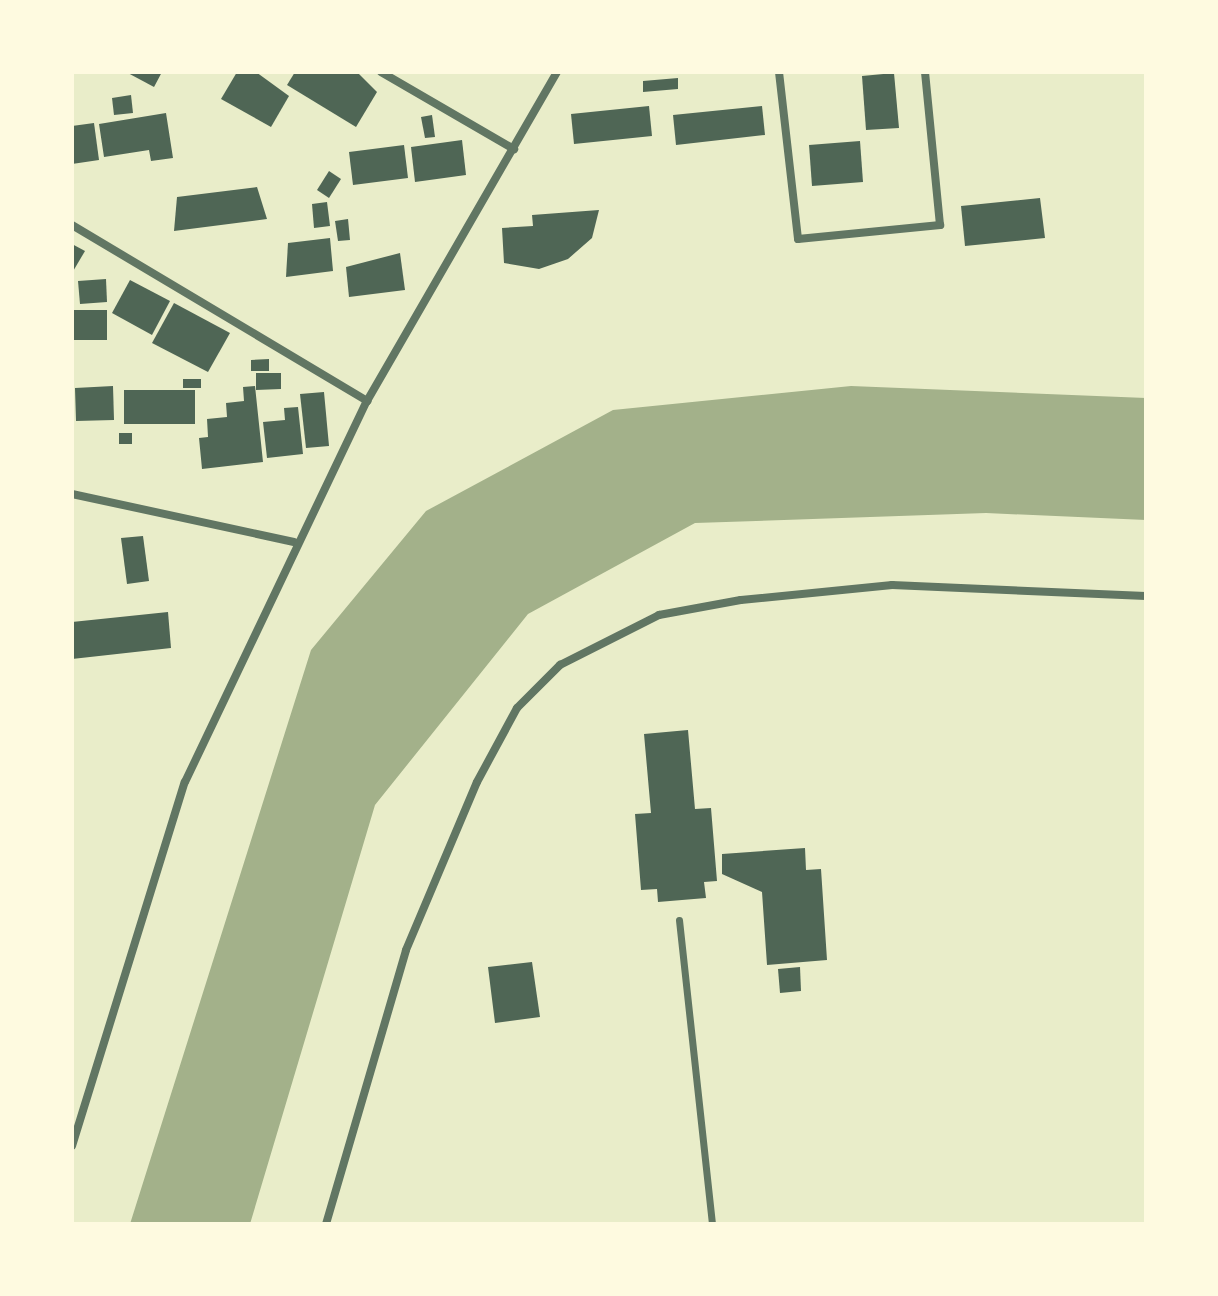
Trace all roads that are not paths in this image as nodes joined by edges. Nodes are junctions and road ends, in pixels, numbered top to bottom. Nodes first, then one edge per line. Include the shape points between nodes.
1 (381, 72) edge
2 (557, 72) edge
3 (779, 72) edge
4 (925, 72) edge
5 (514, 149) junction
6 (72, 225) edge
7 (367, 401) junction
8 (72, 494) edge
9 (294, 542) junction
10 (1146, 596) edge
11 (679, 920) dead end
12 (72, 1146) edge
13 (326, 1224) edge
14 (712, 1224) edge

1 - 5 street
2 - 5 street
3 - 4 street via 798,239 940,225
5 - 7 street
6 - 7 street
7 - 9 street
8 - 9 street
9 - 12 street via 185,782
10 - 13 street via 892,585 741,600 659,615 560,665 517,708 484,770 406,950
11 - 14 street

